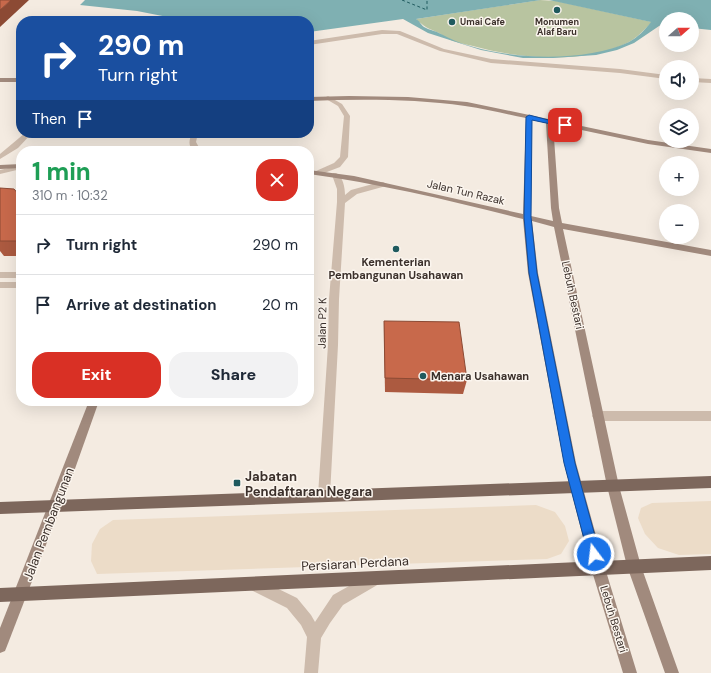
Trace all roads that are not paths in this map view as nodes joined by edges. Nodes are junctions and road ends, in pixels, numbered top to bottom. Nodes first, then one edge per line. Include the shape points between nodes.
1 (314, 42) edge
2 (659, 76) edge
3 (0, 80) edge
4 (16, 80) edge
5 (699, 80) edge
6 (711, 81) edge
7 (328, 98) junction
8 (314, 99) edge
9 (529, 117) junction
10 (549, 122) junction
11 (24, 138) edge
12 (16, 146) edge
13 (16, 146) edge
14 (711, 151) edge
15 (0, 157) edge
16 (0, 167) edge
17 (16, 167) edge
18 (16, 168) edge
19 (0, 172) edge
20 (314, 172) edge
21 (319, 173) junction
22 (336, 175) junction
23 (384, 184) junction
24 (341, 202) junction
25 (527, 217) junction
26 (558, 225) junction
27 (711, 253) edge
28 (0, 274) edge
29 (16, 275) edge
30 (0, 285) edge
31 (16, 286) edge
32 (92, 406) edge
33 (598, 416) junction
34 (711, 416) edge
35 (711, 482) edge
36 (576, 486) junction
37 (613, 486) junction
38 (324, 495) junction
39 (54, 507) junction
40 (0, 508) edge
41 (711, 563) edge
42 (634, 566) junction
43 (598, 568) junction
44 (377, 577) junction
45 (251, 583) junction
46 (0, 595) edge
47 (20, 595) junction
48 (314, 636) junction
49 (0, 646) edge
50 (311, 673) edge
51 (630, 673) edge
52 (672, 673) edge

1 - 2 street via 398,32 442,50 485,60 532,66 620,70
3 - 4 street
5 - 6 street
7 - 8 street
7 - 9 street via 425,99 467,104
7 - 21 street via 340,105 347,116 344,157 337,165
9 - 10 street
9 - 25 street, Lebuh Bestari
10 - 14 street via 648,142
10 - 26 street, Lebuh Bestari
11 - 12 street
13 - 15 street
16 - 17 street
18 - 19 street
20 - 21 street, Jalan Tun Razak
21 - 22 street, Jalan Tun Razak
22 - 23 street, Jalan Tun Razak
22 - 24 street, Jalan P2 K
23 - 24 street via 354,192
23 - 25 street, Jalan Tun Razak
24 - 38 street, Jalan P2 K
25 - 26 street, Jalan Tun Razak
25 - 36 street, Lebuh Bestari via 533,273
26 - 27 street, Jalan Tun Razak
26 - 33 street, Lebuh Bestari
28 - 29 street
30 - 31 street
32 - 39 street, Jalan Pembangunan
33 - 34 street
33 - 37 street, Lebuh Bestari
35 - 37 main road
36 - 37 main road
36 - 38 main road
36 - 43 street, Lebuh Bestari
37 - 42 street, Lebuh Bestari
38 - 39 main road
39 - 40 main road
39 - 47 street, Jalan Pembangunan
41 - 42 main road, Persiaran Perdana
42 - 43 main road, Persiaran Perdana
42 - 52 street, Lebuh Bestari
43 - 44 main road, Persiaran Perdana
43 - 51 street, Lebuh Bestari
44 - 45 main road, Persiaran Perdana
44 - 48 street via 338,600
45 - 47 main road, Persiaran Perdana
45 - 48 street via 292,603 306,620
46 - 47 main road, Persiaran Perdana
47 - 49 street, Jalan Pembangunan
48 - 50 street

